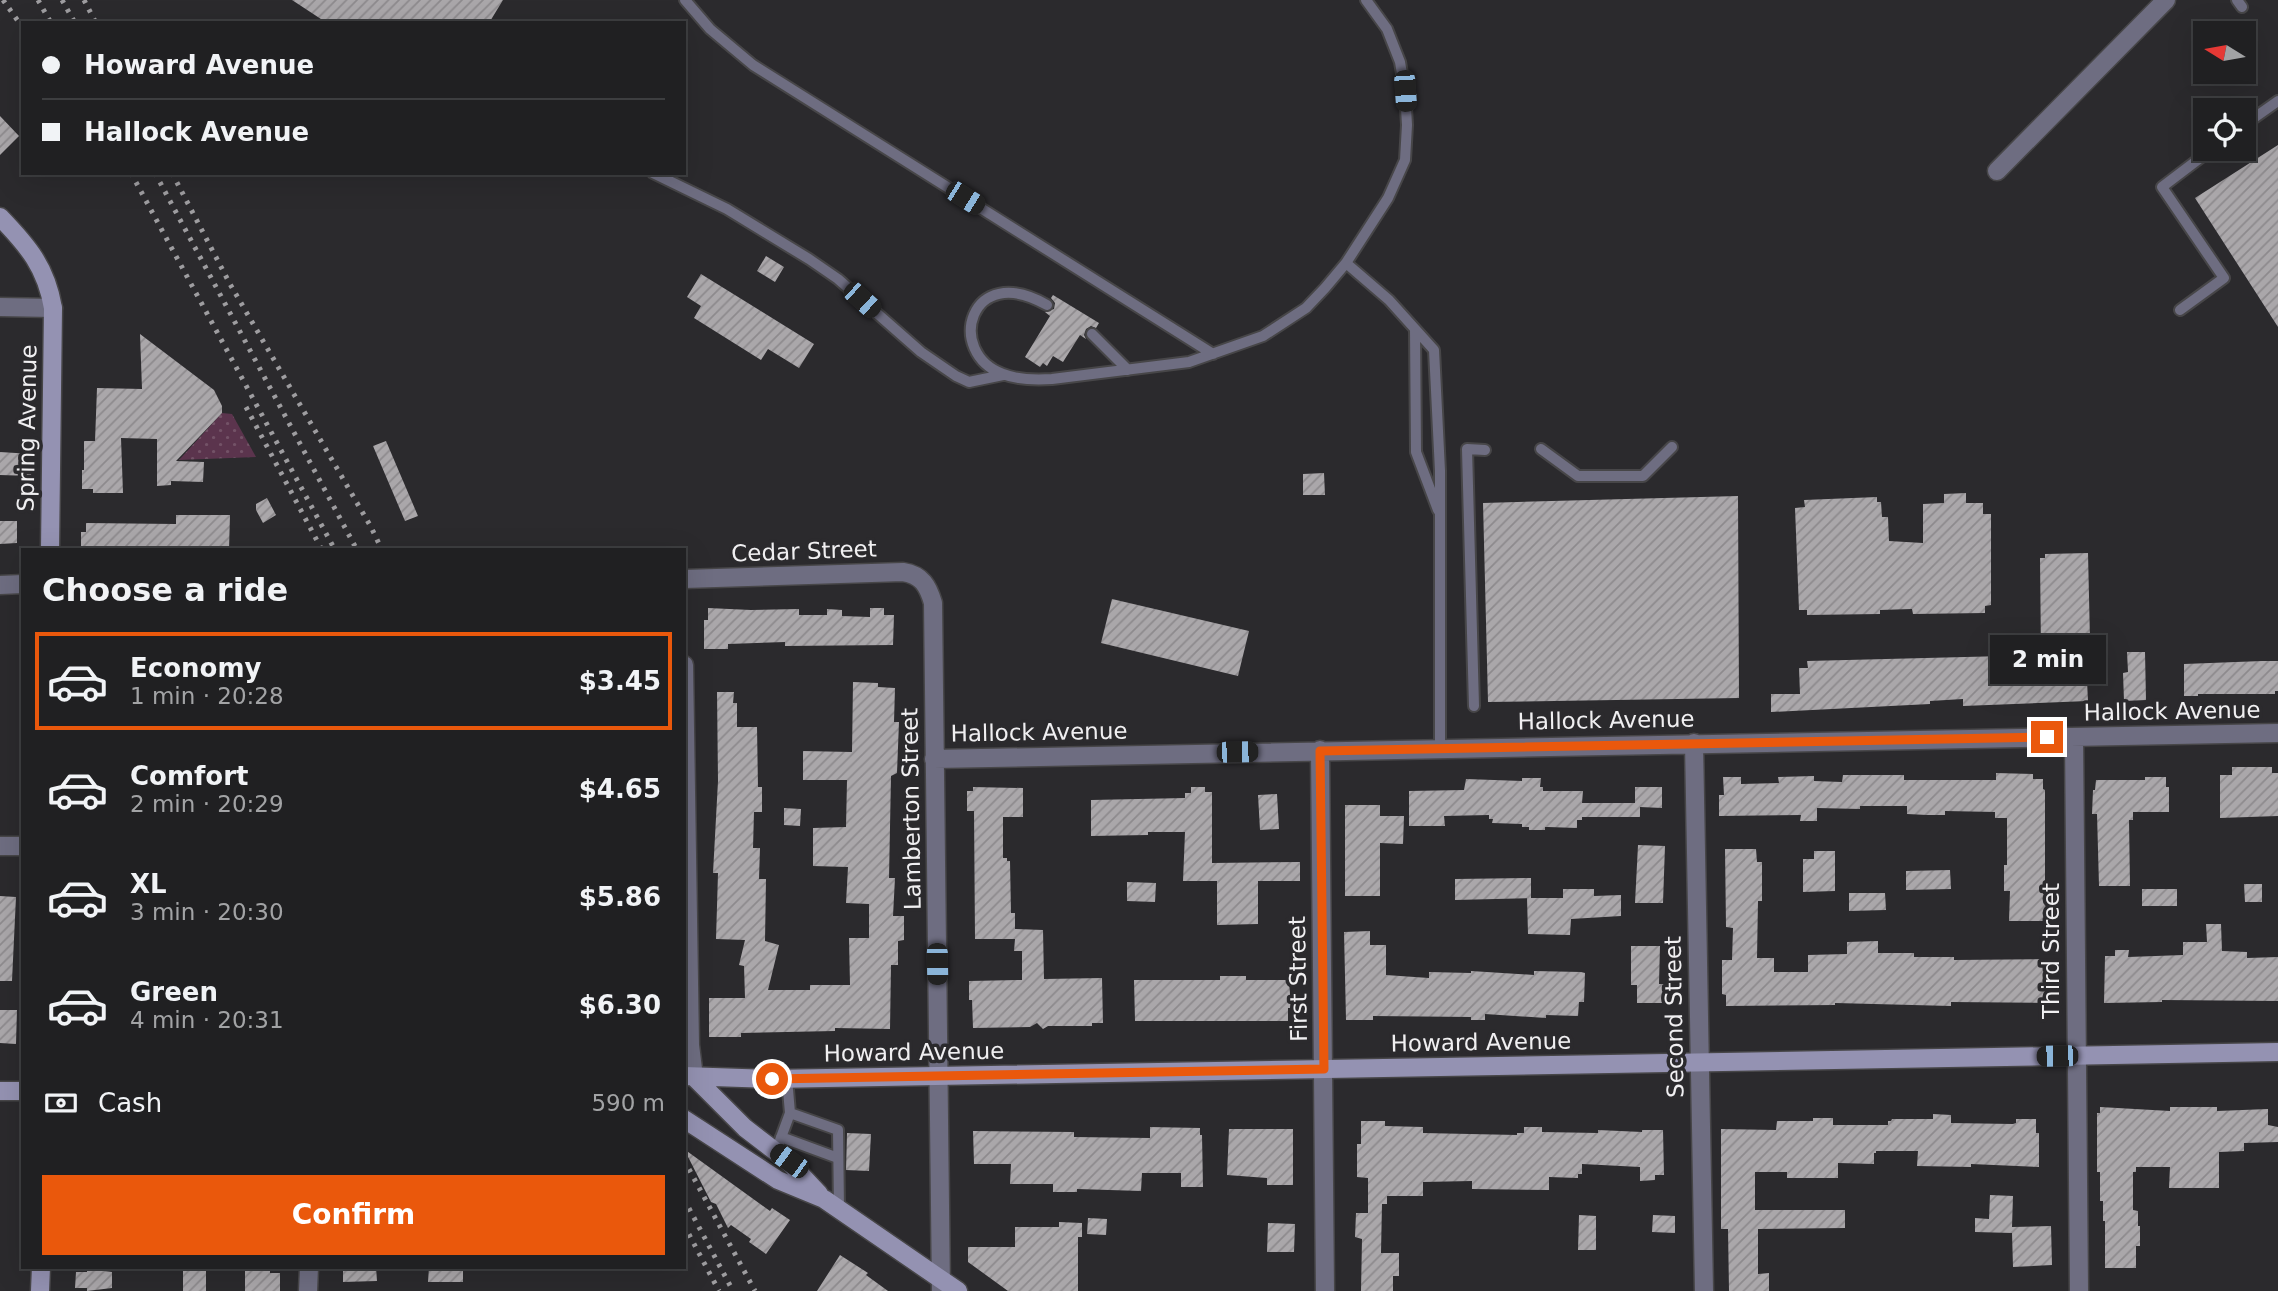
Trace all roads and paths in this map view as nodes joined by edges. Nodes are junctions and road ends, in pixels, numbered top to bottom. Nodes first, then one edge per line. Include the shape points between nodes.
1 (685, 0) edge
2 (1366, 0) edge
3 (2166, 0) edge
4 (2278, 102) edge
5 (2256, 117) edge
6 (2196, 161) edge
7 (1997, 171) dead end
8 (657, 175) edge
9 (0, 217) edge
10 (1346, 262) junction
11 (1047, 305) dead end
12 (0, 307) edge
13 (53, 308) junction
14 (2180, 310) dead end
15 (1415, 329) junction
16 (1092, 334) dead end
17 (1213, 354) junction
18 (1128, 370) junction
19 (1003, 374) junction
20 (1672, 447) dead end
21 (1541, 449) dead end
22 (1485, 450) dead end
23 (1440, 516) junction
24 (50, 548) edge
25 (686, 579) edge
26 (923, 580) joint
27 (21, 584) edge
28 (0, 585) edge
29 (1474, 706) dead end
30 (2278, 733) edge
31 (2074, 737) junction
32 (1694, 743) junction
33 (1440, 748) junction
34 (1320, 751) junction
35 (934, 759) junction
36 (686, 792) edge
37 (0, 846) edge
38 (21, 846) edge
39 (2278, 1052) edge
40 (2077, 1056) junction
41 (1700, 1062) junction
42 (1324, 1069) junction
43 (939, 1076) junction
44 (689, 1077) edge
45 (787, 1078) junction
46 (0, 1091) edge
47 (21, 1091) edge
48 (790, 1113) junction
49 (686, 1120) edge
50 (778, 1144) junction
51 (838, 1158) junction
52 (831, 1204) junction
53 (41, 1269) edge
54 (309, 1269) edge
55 (941, 1285) edge
56 (40, 1291) edge
57 (309, 1291) edge
58 (958, 1291) edge
59 (1325, 1291) edge
60 (1704, 1291) edge
61 (2079, 1291) edge

1 - 17 lane via 710,29 753,65
2 - 10 lane via 1387,29 1400,62 1407,125 1405,160 1388,198
3 - 7 street
4 - 5 lane
6 - 14 lane via 2162,187 2224,278
8 - 19 lane via 727,209 809,259 956,376 968,382
9 - 13 main road, Spring Avenue via 43,270
10 - 15 lane
10 - 17 lane via 1306,308 1263,336
11 - 19 lane via 1007,292 979,304 972,317 974,344 980,358
12 - 13 street
13 - 24 main road, Spring Avenue
15 - 23 lane via 1416,452
15 - 23 lane via 1434,350
16 - 18 lane
17 - 18 lane
18 - 19 lane via 1030,380
20 - 21 lane via 1643,476 1578,476
22 - 29 lane via 1467,449
23 - 33 lane
25 - 26 street, Cedar Street via 903,572
26 - 35 street, Lamberton Street via 933,603
27 - 28 street
30 - 31 street, Hallock Avenue
31 - 32 street, Hallock Avenue
31 - 40 street, Third Street
32 - 33 street, Hallock Avenue
32 - 41 street, Second Street
33 - 34 street, Hallock Avenue
34 - 35 street, Hallock Avenue
34 - 42 street, First Street
35 - 43 street, Lamberton Street
36 - 44 street
37 - 38 street
39 - 40 main road, Howard Avenue
40 - 41 main road, Howard Avenue
40 - 61 street, Third Street
41 - 42 main road, Howard Avenue
41 - 60 street, Second Street
42 - 43 main road, Howard Avenue
42 - 59 street, First Street
43 - 45 main road, Howard Avenue
43 - 55 street, Lamberton Street
44 - 45 main road, Howard Avenue
44 - 50 main road via 746,1128
45 - 48 lane
46 - 47 main road
48 - 50 lane
48 - 51 lane via 838,1130
49 - 52 main road via 778,1180
50 - 51 lane
50 - 52 main road
51 - 52 lane
52 - 55 main road
53 - 56 main road
54 - 57 street
55 - 58 main road

